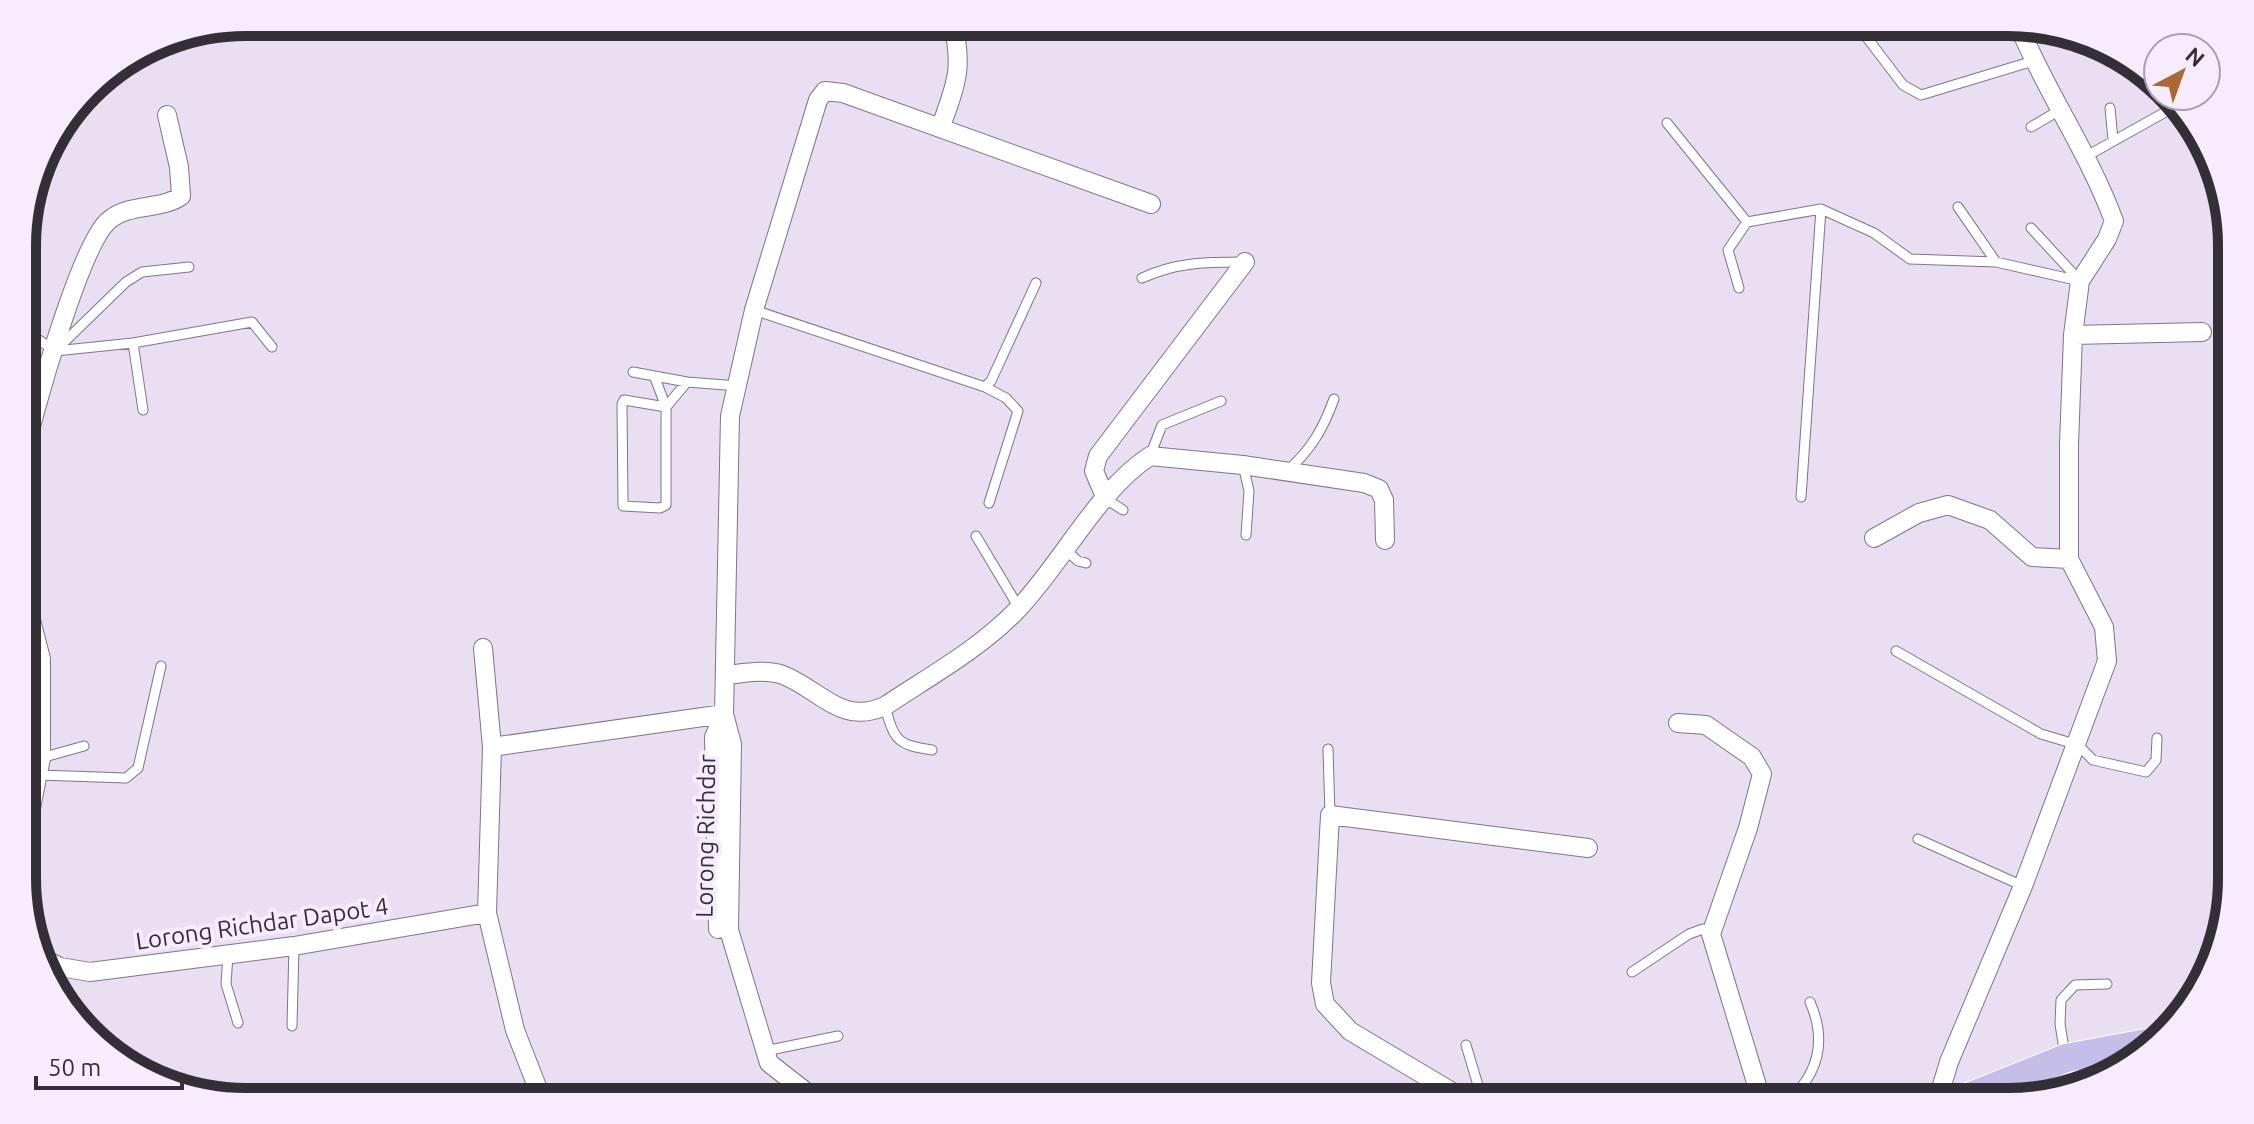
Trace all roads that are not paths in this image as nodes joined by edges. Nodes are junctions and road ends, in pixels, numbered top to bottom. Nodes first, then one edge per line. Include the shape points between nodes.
1 (956, 36) edge
2 (1866, 36) edge
3 (2023, 37) edge
4 (2033, 61) junction
5 (2110, 108) dead end
6 (2060, 110) junction
7 (2165, 112) edge
8 (167, 115) dead end
9 (1667, 123) dead end
10 (941, 126) junction
11 (2031, 127) dead end
12 (2113, 140) junction
13 (2085, 157) junction
14 (1151, 204) dead end
15 (1958, 207) dead end
16 (1821, 209) junction
17 (1747, 222) junction
18 (2031, 228) dead end
19 (1245, 262) joint
20 (1996, 262) junction
21 (189, 267) dead end
22 (1142, 278) dead end
23 (2080, 281) junction
24 (1036, 283) dead end
25 (1739, 288) dead end
26 (754, 310) junction
27 (2202, 332) dead end
28 (2073, 335) junction
29 (36, 338) edge
30 (133, 343) junction
31 (272, 347) dead end
32 (55, 351) junction
33 (633, 372) dead end
34 (655, 378) junction
35 (687, 382) junction
36 (738, 386) junction
37 (985, 387) junction
38 (1334, 399) dead end
39 (1221, 401) dead end
40 (666, 407) junction
41 (36, 408) edge
42 (143, 410) dead end
43 (1150, 456) junction
44 (1243, 465) junction
45 (1287, 471) junction
46 (1801, 497) dead end
47 (1106, 499) junction
48 (989, 503) dead end
49 (1123, 510) dead end
50 (1246, 535) dead end
51 (976, 536) dead end
52 (1874, 538) dead end
53 (1385, 540) dead end
54 (1067, 551) junction
55 (2069, 559) junction
56 (1086, 563) dead end
57 (1019, 608) junction
58 (36, 640) edge
59 (483, 648) dead end
60 (1896, 651) dead end
61 (161, 666) dead end
62 (727, 675) junction
63 (885, 706) junction
64 (724, 714) junction
65 (1678, 723) dead end
66 (2157, 738) dead end
67 (2078, 745) junction
68 (84, 746) dead end
69 (492, 747) junction
70 (1328, 749) dead end
71 (932, 750) dead end
72 (40, 767) junction
73 (36, 786) edge
74 (1330, 815) junction
75 (1918, 839) dead end
76 (1588, 848) dead end
77 (2023, 886) junction
78 (487, 913) junction
79 (1691, 922) dead end
80 (1707, 929) junction
81 (294, 946) junction
82 (228, 955) junction
83 (55, 965) edge
84 (1632, 972) dead end
85 (2107, 984) dead end
86 (1810, 1002) dead end
87 (238, 1023) dead end
88 (292, 1026) dead end
89 (838, 1036) dead end
90 (1466, 1045) dead end
91 (2134, 1045) edge
92 (765, 1051) junction
93 (2066, 1058) junction
94 (538, 1088) edge
95 (780, 1088) edge
96 (799, 1088) edge
97 (1446, 1088) edge
98 (1479, 1088) edge
99 (1758, 1088) edge
100 (1802, 1088) edge
101 (1941, 1088) edge
102 (1991, 1088) edge

1 - 10 street via 959,77
2 - 4 lane via 1903,85 1921,95
3 - 4 street
4 - 6 street
5 - 12 lane
6 - 11 lane
6 - 13 street
7 - 12 lane
8 - 32 street via 181,196 123,211 107,222 74,290
9 - 17 lane
10 - 14 street
10 - 26 street via 825,91
12 - 13 lane
13 - 23 street via 2114,221
15 - 20 lane
16 - 17 lane
16 - 20 lane via 1874,233 1910,259
16 - 46 lane
17 - 25 lane via 1728,250
18 - 23 lane
19 - 22 lane via 1191,262
19 - 47 street via 1098,456 1094,471
20 - 23 lane
21 - 32 lane via 134,277
23 - 28 street
24 - 37 lane
26 - 36 street
26 - 37 lane
27 - 28 street
28 - 55 street
29 - 32 lane
30 - 31 lane via 252,322
30 - 32 lane
30 - 42 lane
32 - 41 street
33 - 34 lane
34 - 35 lane
34 - 40 lane
35 - 36 lane
35 - 40 lane
36 - 62 street via 730,416
37 - 48 lane via 1018,411
38 - 45 lane via 1323,430
39 - 43 lane via 1162,425
40 - 40 lane via 624,400 622,404 623,506 666,505
43 - 44 street
43 - 47 street
44 - 45 street
44 - 50 lane via 1249,504
45 - 53 street via 1379,489
47 - 49 lane
47 - 54 street
51 - 57 lane
52 - 55 street via 1919,513 1948,505 1990,520 2032,557
54 - 56 lane
54 - 57 street
55 - 67 street via 2104,627 2107,661
57 - 63 street via 996,631
58 - 72 street via 41,659
59 - 69 street
60 - 67 lane via 2041,734
61 - 72 lane via 133,773 126,778
62 - 63 street via 782,675 848,712 870,713
62 - 64 street
63 - 71 lane via 893,734 905,746
64 - 69 street
64 - 92 street, Lorong Richdar via 732,744 729,930
64 - 95 street, Lorong Richdar via 714,737 717,925 764,1075
65 - 80 street via 1706,725 1752,757 1762,774 1748,828
66 - 67 lane via 2156,760 2146,772 2093,760
67 - 77 street
68 - 72 lane
69 - 78 street
70 - 74 lane
72 - 73 street
74 - 76 street
74 - 97 street via 1321,983 1325,1004 1350,1031
75 - 77 lane
77 - 101 street
78 - 81 street, Lorong Richdar Dapot 4
78 - 94 street via 515,1030
79 - 80 lane
80 - 84 lane via 1689,934
80 - 99 street
81 - 82 street, Lorong Richdar Dapot 4
81 - 88 lane
82 - 83 street, Lorong Richdar Dapot 4 via 90,972
82 - 87 lane via 226,984
85 - 93 lane via 2075,985 2061,1000
86 - 100 lane via 1819,1023 1817,1065
89 - 92 lane
90 - 98 lane
91 - 93 main road
92 - 96 street, Lorong Richdar via 773,1069
93 - 102 main road

